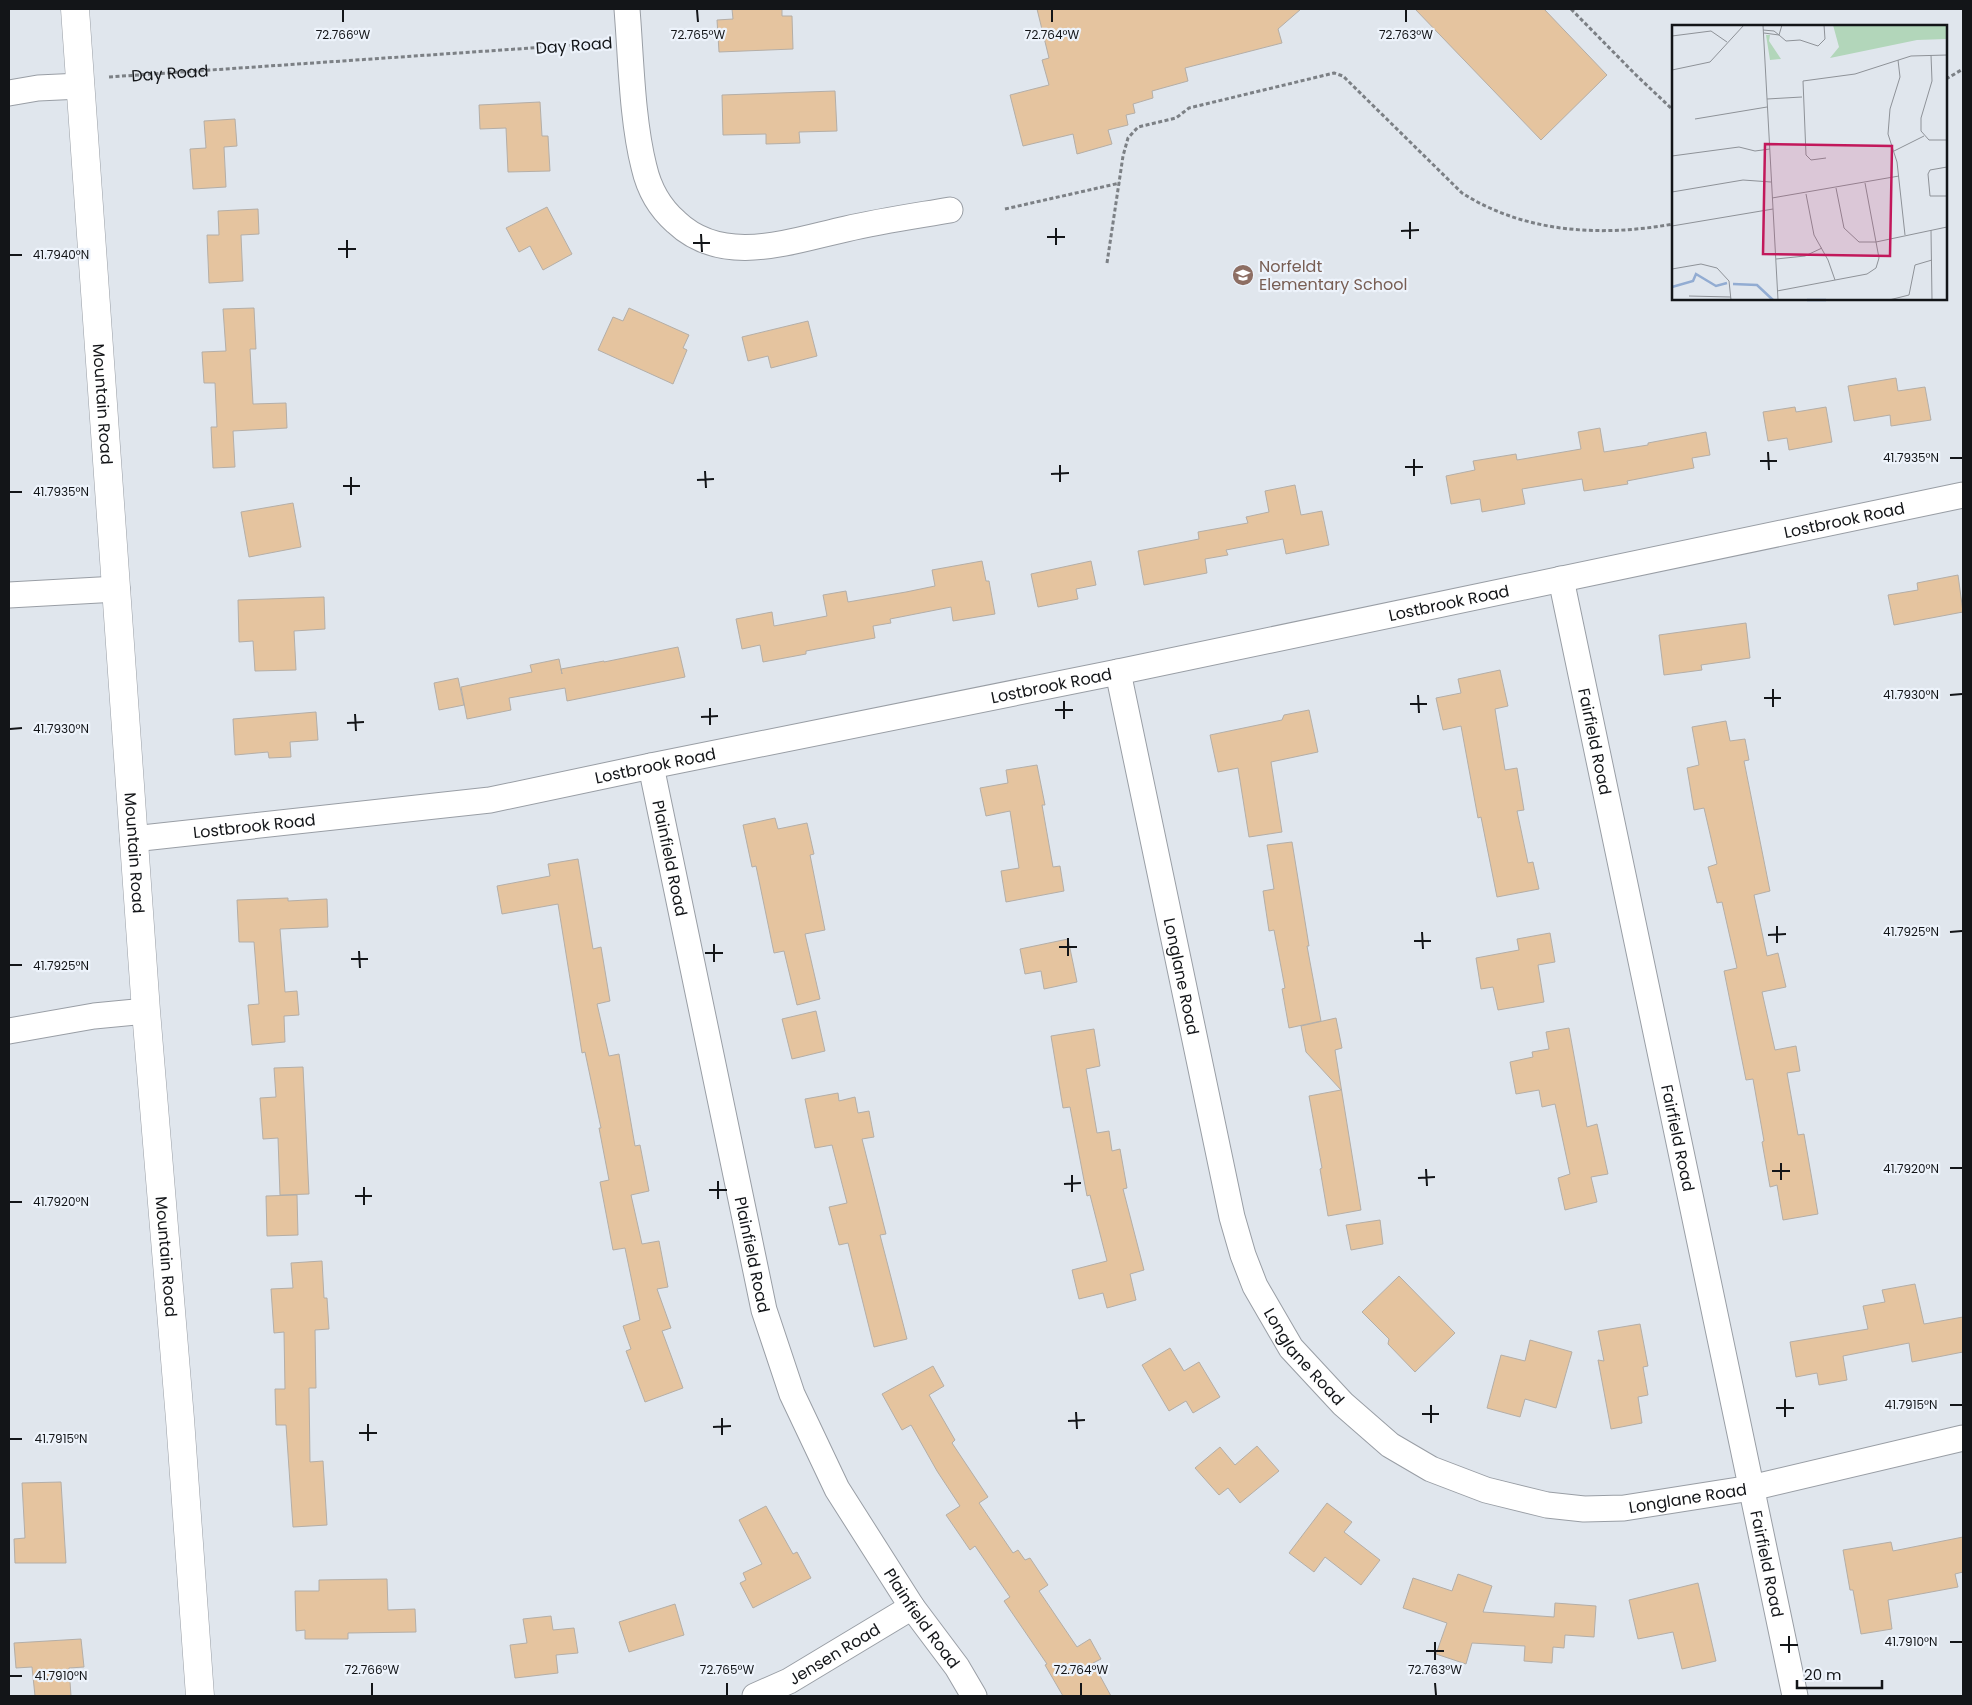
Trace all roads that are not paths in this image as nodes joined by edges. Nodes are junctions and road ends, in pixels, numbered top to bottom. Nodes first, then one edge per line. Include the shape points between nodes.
1 (75, 9) edge
2 (627, 9) edge
3 (92, 82) junction
4 (9, 93) edge
5 (950, 210) dead end
6 (1963, 495) edge
7 (1561, 579) junction
8 (117, 589) junction
9 (9, 595) edge
10 (1118, 672) junction
11 (651, 766) junction
12 (134, 839) junction
13 (146, 1011) junction
14 (9, 1031) edge
15 (1963, 1438) edge
16 (1751, 1488) junction
17 (912, 1606) junction
18 (200, 1696) edge
19 (755, 1696) edge
20 (974, 1696) edge
21 (1795, 1696) edge

1 - 3 main road, Mountain Road
2 - 5 street, Day Road via 644,168 659,204 698,239 738,248 761,247
3 - 4 street
3 - 8 main road, Mountain Road
6 - 7 street, Lostbrook Road
7 - 10 street, Lostbrook Road
7 - 16 street, Fairfield Road
8 - 9 street
8 - 12 main road, Mountain Road
10 - 11 street, Lostbrook Road
10 - 16 street, Longlane Road via 1232,1217 1255,1286 1291,1348 1343,1404 1390,1445 1431,1469 1486,1490 1547,1506 1584,1509 1624,1508
11 - 12 street, Lostbrook Road via 490,800
11 - 17 street, Plainfield Road via 764,1310 792,1394 837,1489
12 - 13 main road, Mountain Road
13 - 14 street via 94,1016
13 - 18 main road, Mountain Road
15 - 16 street, Longlane Road
16 - 21 street, Fairfield Road
17 - 19 street, Jensen Road via 789,1681
17 - 20 street, Plainfield Road

